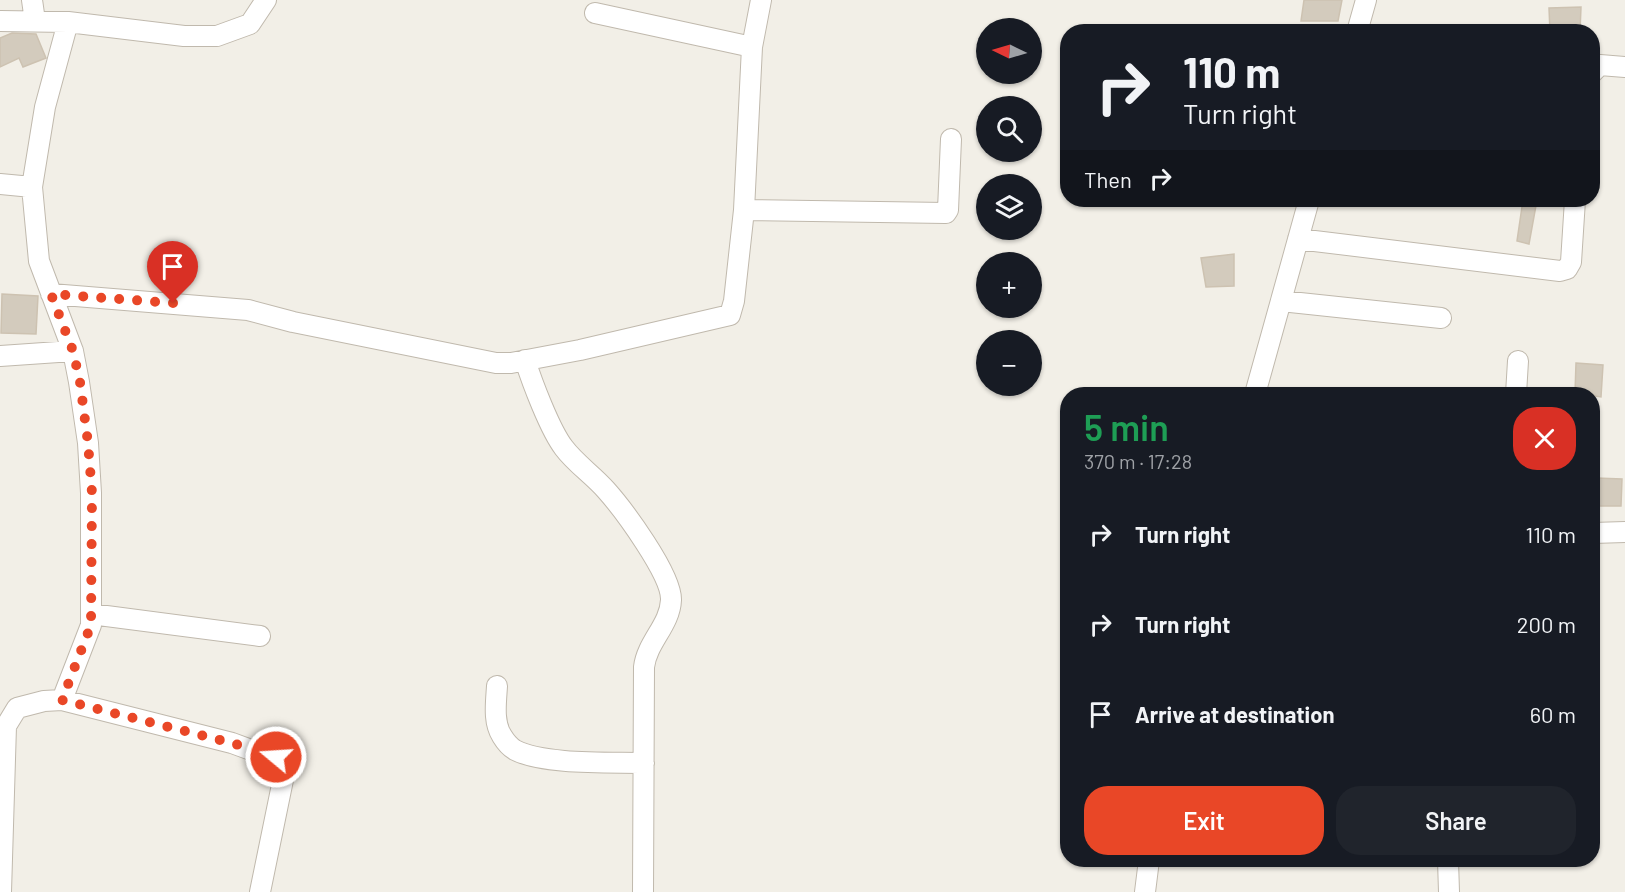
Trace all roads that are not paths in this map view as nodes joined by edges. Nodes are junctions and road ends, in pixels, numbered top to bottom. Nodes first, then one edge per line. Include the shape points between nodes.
1 (32, 0) edge
2 (266, 0) edge
3 (761, 0) edge
4 (1366, 0) edge
5 (595, 13) dead end
6 (0, 21) edge
7 (35, 21) junction
8 (68, 22) junction
9 (1359, 24) edge
10 (752, 47) junction
11 (1600, 65) edge
12 (1625, 67) edge
13 (951, 139) dead end
14 (0, 184) edge
15 (32, 187) junction
16 (1307, 207) edge
17 (1575, 207) edge
18 (744, 210) junction
19 (1298, 239) junction
20 (51, 294) junction
21 (1281, 301) junction
22 (1441, 318) dead end
23 (73, 351) junction
24 (0, 356) edge
25 (525, 360) junction
26 (1518, 361) dead end
27 (1257, 387) edge
28 (1516, 387) edge
29 (1625, 532) edge
30 (1600, 533) edge
31 (91, 614) junction
32 (260, 636) dead end
33 (497, 686) dead end
34 (62, 700) junction
35 (644, 763) junction
36 (1148, 867) edge
37 (1449, 867) edge
38 (1, 892) edge
39 (260, 892) edge
40 (643, 892) edge
41 (1145, 892) edge
42 (1449, 892) edge

1 - 7 street
2 - 8 street via 250,24 217,36 184,36
3 - 10 street
4 - 9 street
5 - 10 street
6 - 7 street
7 - 8 street
8 - 15 street via 45,107
10 - 18 street
11 - 12 street
13 - 18 street via 946,213
14 - 15 street
15 - 20 street via 35,240
16 - 19 street
17 - 19 street via 1571,262 1560,271
18 - 25 street via 735,301 730,315
19 - 21 street
20 - 23 street
20 - 25 street via 248,310 478,361
21 - 22 street
21 - 27 street
23 - 24 street
23 - 31 street via 88,443
25 - 35 street via 563,447 633,523 666,579 671,599 667,616 648,647 644,667
26 - 28 street
29 - 30 street
31 - 32 street
31 - 34 street via 87,637
33 - 35 street via 496,718 501,735 513,749 533,756 579,761
34 - 38 street via 16,708 6,726
34 - 39 street via 232,743 281,761 284,775
35 - 40 street
36 - 41 street
37 - 42 street

